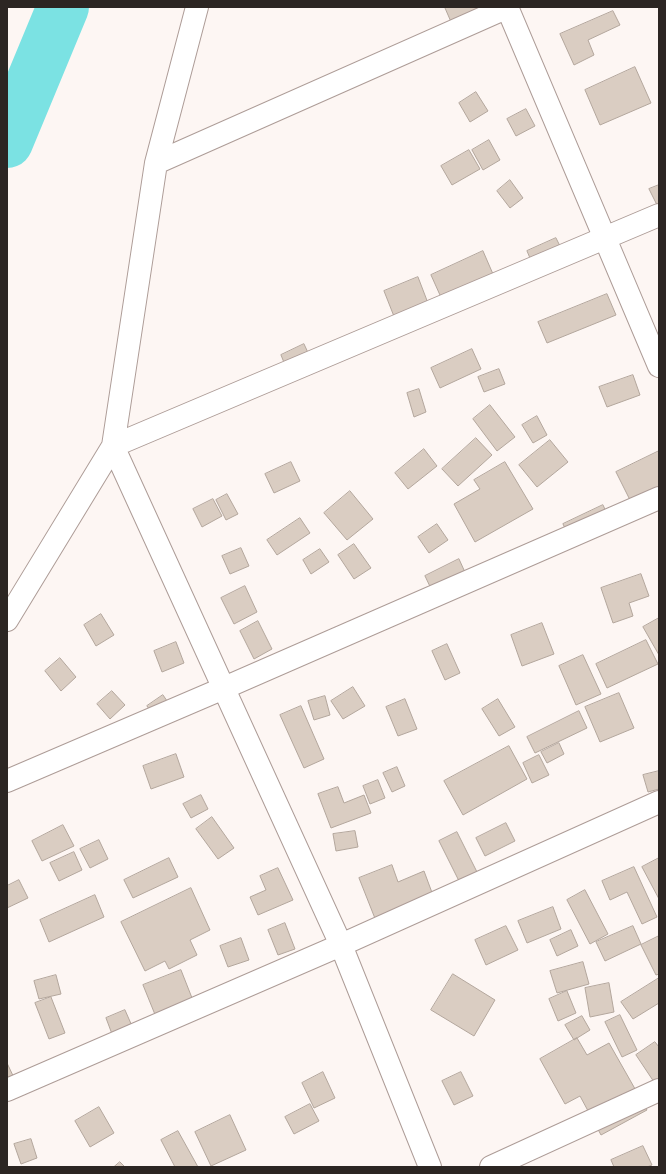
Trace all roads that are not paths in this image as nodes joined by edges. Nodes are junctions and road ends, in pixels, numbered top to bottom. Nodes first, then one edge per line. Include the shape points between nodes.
1 (197, 7) edge
2 (508, 7) edge
3 (156, 163) junction
4 (659, 215) edge
5 (605, 238) junction
6 (659, 366) edge
7 (113, 446) junction
8 (659, 498) edge
9 (7, 620) edge
10 (224, 688) junction
11 (7, 780) edge
12 (659, 802) edge
13 (341, 945) junction
14 (7, 1090) edge
15 (659, 1090) edge
16 (430, 1167) edge
17 (491, 1167) edge

1 - 3 street
2 - 3 street
2 - 5 street
3 - 7 street
4 - 5 street
5 - 6 street
5 - 7 street
7 - 9 street
7 - 10 street
8 - 10 street
10 - 11 street
10 - 13 street
12 - 13 street
13 - 14 street
13 - 16 street
15 - 17 street

